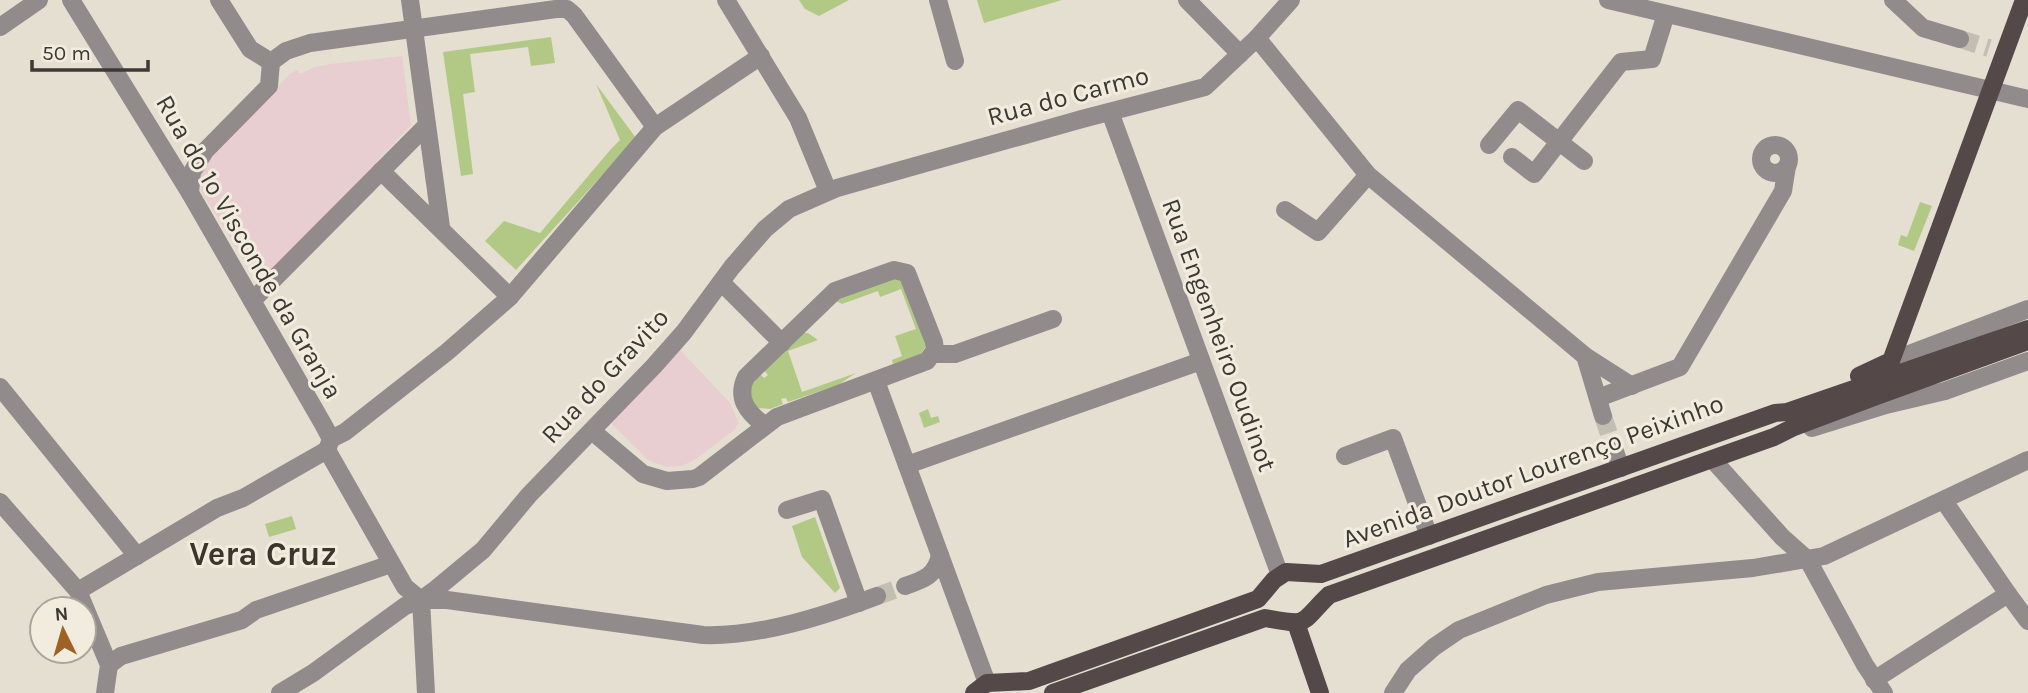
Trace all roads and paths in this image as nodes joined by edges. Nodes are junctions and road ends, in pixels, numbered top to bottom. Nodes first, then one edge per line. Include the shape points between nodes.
1 (39, 0) edge
2 (71, 0) edge
3 (219, 0) edge
4 (410, 0) edge
5 (726, 0) edge
6 (938, 0) edge
7 (1187, 0) edge
8 (1291, 0) edge
9 (1608, 0) edge
10 (1894, 0) edge
11 (2024, 0) edge
12 (1678, 10) edge
13 (0, 27) edge
14 (414, 30) junction
15 (1257, 38) junction
16 (1960, 39) tunnel mouth
17 (1240, 54) junction
18 (761, 56) junction
19 (955, 61) dead end
20 (271, 62) junction
21 (1992, 91) junction
22 (2028, 99) edge
23 (1110, 112) junction
24 (427, 125) junction
25 (656, 127) junction
26 (1558, 141) junction
27 (1489, 145) dead end
28 (1512, 157) dead end
29 (1584, 161) dead end
30 (1779, 169) dead end
31 (381, 171) junction
32 (1368, 175) junction
33 (828, 191) junction
34 (190, 193) junction
35 (1286, 210) dead end
36 (440, 227) junction
37 (721, 282) junction
38 (510, 297) junction
39 (252, 301) junction
40 (2028, 309) edge
41 (1053, 319) dead end
42 (2028, 328) edge
43 (2028, 341) edge
44 (782, 343) junction
45 (933, 354) junction
46 (1585, 356) junction
47 (1200, 361) junction
48 (1891, 361) junction
49 (2028, 361) edge
50 (876, 380) junction
51 (1632, 386) junction
52 (0, 387) edge
53 (1598, 398) junction
54 (1775, 413) junction
55 (1603, 416) tunnel mouth
56 (764, 425) junction
57 (592, 431) junction
58 (1774, 438) junction
59 (329, 445) junction
60 (1614, 446) tunnel mouth
61 (1345, 456) dead end
62 (1713, 460) junction
63 (2028, 460) edge
64 (907, 465) junction
65 (1621, 468) junction
66 (1944, 501) junction
67 (787, 510) dead end
68 (3, 514) edge
69 (1429, 536) junction
70 (940, 555) junction
71 (137, 556) junction
72 (1808, 560) junction
73 (391, 564) junction
74 (1307, 575) junction
75 (926, 579) junction
76 (1275, 580) junction
77 (905, 586) tunnel mouth
78 (952, 589) junction
79 (78, 591) junction
80 (2008, 594) junction
81 (877, 596) tunnel mouth
82 (421, 600) junction
83 (859, 603) junction
84 (1318, 606) junction
85 (2028, 621) edge
86 (1289, 622) junction
87 (109, 664) junction
88 (1879, 686) edge
89 (989, 690) edge
90 (105, 693) edge
91 (280, 693) edge
92 (426, 693) edge
93 (1054, 693) edge
94 (1320, 693) edge
95 (1393, 693) edge

1 - 13 street
2 - 34 street, Rua do 1º Visconde da Granja
3 - 20 street via 250,49
4 - 14 street
5 - 18 street
6 - 19 street
7 - 17 street
8 - 15 street, Rua do Carmo
9 - 12 street
10 - 16 street via 1923,28
11 - 21 main road
12 - 21 street
12 - 26 street via 1652,59 1621,62
14 - 20 street via 310,43
14 - 24 street
14 - 25 street via 566,9
15 - 17 street, Rua do Carmo
15 - 32 street
17 - 23 street, Rua do Carmo via 1205,87
18 - 25 street
18 - 33 street via 798,118
20 - 34 street via 269,86 205,151 192,172
21 - 22 street
21 - 48 main road
23 - 33 street, Rua do Carmo
23 - 47 street, Rua Engenheiro Oudinot
24 - 31 street
24 - 36 street
25 - 38 street
26 - 27 street via 1518,110
26 - 28 street via 1540,179
26 - 29 street
30 - 51 street via 1783,191 1680,367
31 - 36 street
31 - 39 street
32 - 35 street via 1318,232
32 - 46 street
33 - 37 street, Rua do Gravito via 789,209 765,229
34 - 39 street, Rua do 1º Visconde da Granja
36 - 38 street
37 - 44 street
37 - 57 street, Rua do Gravito via 684,332
38 - 59 street
39 - 59 street, Rua do 1º Visconde da Granja
40 - 48 street, Avenida Doutor Lourenço Peixinho
41 - 45 street via 955,354
42 - 54 main road, Avenida Doutor Lourenço Peixinho
43 - 58 main road, Avenida Doutor Lourenço Peixinho
44 - 45 street via 835,290 894,270 911,279 934,342
44 - 56 street via 746,377 742,387 743,403
45 - 50 street via 927,361
46 - 51 street
46 - 53 street
47 - 64 street
47 - 76 street, Rua Engenheiro Oudinot
48 - 54 main road, Avenida Doutor Lourenço Peixinho via 1786,403
49 - 58 street, Avenida Doutor Lourenço Peixinho via 1945,391
50 - 56 street
50 - 64 street
51 - 53 street
52 - 71 street
53 - 55 street
54 - 65 main road, Avenida Doutor Lourenço Peixinho
56 - 57 street via 698,477 667,481 643,474
57 - 82 street, Rua do Gravito via 483,550
58 - 62 main road, Avenida Doutor Lourenço Peixinho
59 - 71 street
59 - 73 street, Rua do 1º Visconde da Granja
60 - 65 street
61 - 69 street via 1393,438
62 - 72 street
62 - 84 main road, Avenida Doutor Lourenço Peixinho via 1329,595
63 - 66 street
64 - 70 street
65 - 69 main road, Avenida Doutor Lourenço Peixinho
66 - 72 street
66 - 80 street
67 - 83 street via 822,499
68 - 79 street
69 - 74 main road, Avenida Doutor Lourenço Peixinho
70 - 75 street
70 - 78 street
71 - 79 street
72 - 88 street
72 - 95 street via 1598,582 1546,595 1460,630 1408,670
73 - 82 street, Rua do 1º Visconde da Granja via 405,587
73 - 87 street via 256,610 242,620 121,656
74 - 76 main road, Avenida Doutor Lourenço Peixinho via 1293,572
74 - 84 main road via 1318,589
75 - 77 street
75 - 78 street
76 - 86 main road via 1267,593 1270,610
76 - 89 main road via 1258,598 1029,681
78 - 89 street
79 - 87 street
80 - 85 street
80 - 88 street
81 - 83 street
82 - 83 street via 727,636 759,632
82 - 91 street, Rua do Gravito via 405,606
82 - 92 street
84 - 86 main road, Avenida Doutor Lourenço Peixinho via 1309,618
86 - 93 main road via 1265,618
86 - 94 main road
87 - 90 street

